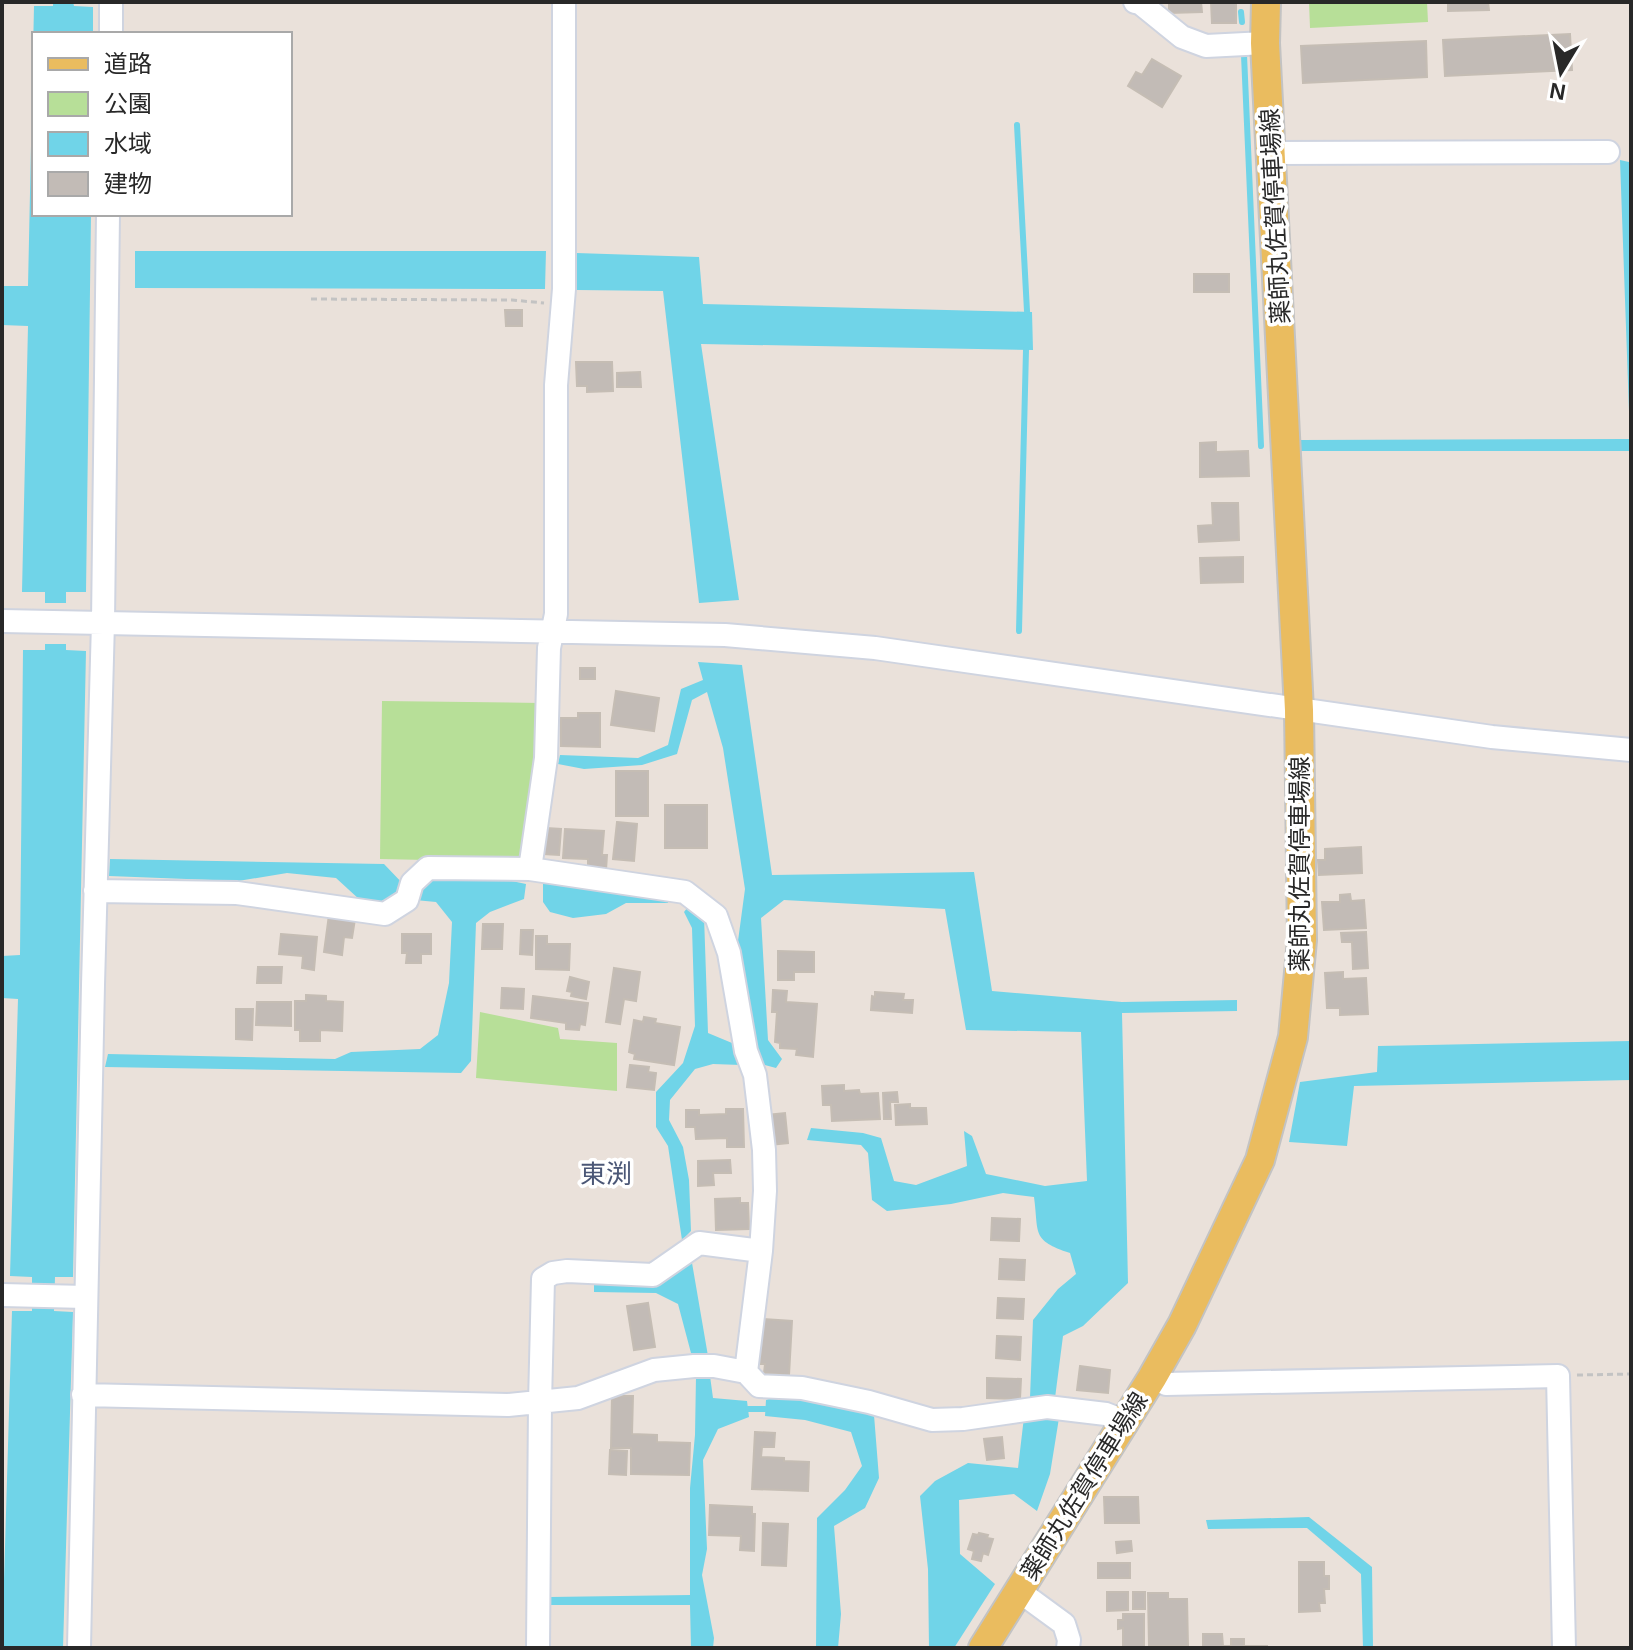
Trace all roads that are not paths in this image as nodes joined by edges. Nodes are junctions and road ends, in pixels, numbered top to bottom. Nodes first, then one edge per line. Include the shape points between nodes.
1 (111, 2) edge
2 (564, 2) edge
3 (1135, 2) edge
4 (1266, 2) edge
5 (111, 32) edge
6 (1265, 43) junction
7 (1608, 152) dead end
8 (1272, 153) junction
9 (108, 216) edge
10 (2, 621) edge
11 (103, 622) junction
12 (553, 631) junction
13 (1299, 710) junction
14 (1631, 750) edge
15 (530, 869) junction
16 (95, 891) junction
17 (761, 1251) junction
18 (2, 1295) edge
19 (86, 1297) junction
20 (746, 1372) junction
21 (1152, 1378) junction
22 (83, 1395) junction
23 (540, 1403) junction
24 (1124, 1421) junction
25 (1019, 1591) junction
26 (79, 1648) edge
27 (538, 1648) edge
28 (983, 1648) edge
29 (1068, 1648) edge
30 (1564, 1648) edge

1 - 5 street
2 - 12 street via 563,305 556,385
3 - 6 street via 1182,37 1206,46
4 - 6 main road, 薬師丸佐賀停車場線
6 - 8 main road, 薬師丸佐賀停車場線
7 - 8 street
8 - 13 main road, 薬師丸佐賀停車場線
9 - 11 street
10 - 11 street
11 - 12 street
11 - 16 street
12 - 13 street via 725,635 875,648
12 - 15 street via 546,758
13 - 14 street
13 - 21 main road, 薬師丸佐賀停車場線 via 1302,940 1293,1037 1260,1160
15 - 16 street via 428,868 385,914 237,893
15 - 17 street via 685,892 716,916 755,1075 764,1150
16 - 19 street
17 - 20 street
17 - 23 street via 699,1243 653,1275 567,1271 543,1279
18 - 19 street
19 - 22 street
20 - 23 street via 704,1366 654,1370 578,1398
20 - 24 street via 759,1386 802,1388 932,1420 1041,1407
21 - 24 main road, 薬師丸佐賀停車場線
21 - 30 street via 1166,1384 1558,1376
22 - 23 street
22 - 26 street
23 - 27 street
24 - 25 main road, 薬師丸佐賀停車場線
25 - 28 main road, 薬師丸佐賀停車場線
25 - 29 street via 1064,1624

